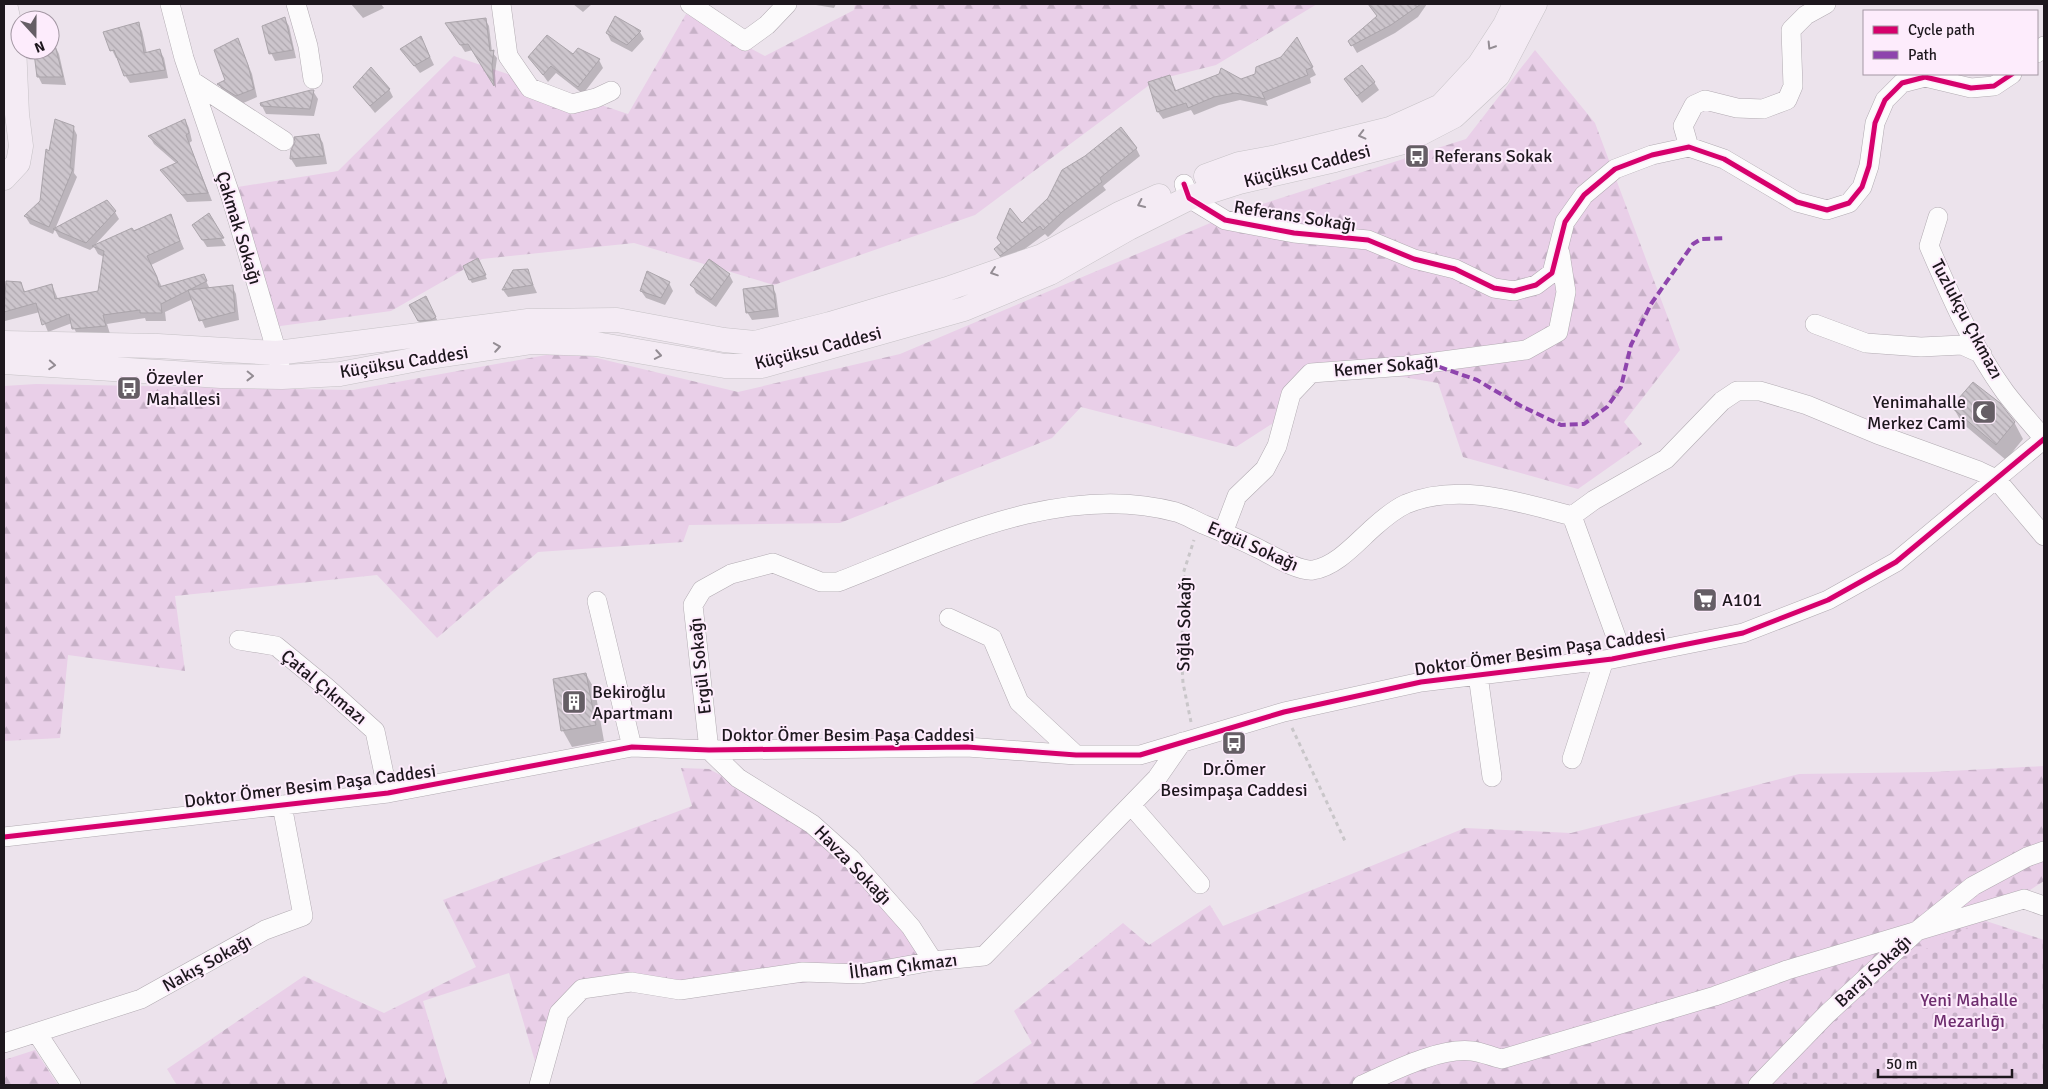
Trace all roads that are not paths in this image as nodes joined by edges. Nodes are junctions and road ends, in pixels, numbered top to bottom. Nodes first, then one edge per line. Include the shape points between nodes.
1 (5, 4) edge
2 (170, 4) edge
3 (296, 4) edge
4 (501, 4) edge
5 (690, 4) edge
6 (787, 4) edge
7 (1515, 4) edge
8 (1535, 4) edge
9 (1826, 4) edge
10 (2010, 75) edge
11 (313, 79) dead end
12 (192, 81) junction
13 (611, 91) dead end
14 (17, 114) junction
15 (4, 139) edge
16 (284, 141) dead end
17 (1689, 147) junction
18 (4, 178) edge
19 (1187, 191) junction
20 (1938, 217) dead end
21 (1559, 247) junction
22 (1815, 324) dead end
23 (4, 343) edge
24 (277, 353) junction
25 (1982, 354) junction
26 (4, 362) edge
27 (282, 377) junction
28 (2044, 439) edge
29 (1996, 479) junction
30 (1572, 516) junction
31 (1223, 533) junction
32 (2044, 536) edge
33 (597, 601) dead end
34 (949, 618) dead end
35 (239, 640) dead end
36 (1623, 656) junction
37 (1604, 660) junction
38 (1478, 675) junction
39 (1188, 741) junction
40 (632, 747) junction
41 (709, 750) junction
42 (1076, 755) junction
43 (1572, 759) dead end
44 (1492, 777) dead end
45 (388, 794) junction
46 (1130, 805) junction
47 (282, 806) junction
48 (4, 837) edge
49 (2044, 850) edge
50 (1200, 884) dead end
51 (2044, 906) edge
52 (1917, 931) junction
53 (933, 961) junction
54 (37, 1032) junction
55 (4, 1043) edge
56 (71, 1085) edge
57 (539, 1085) edge
58 (1362, 1085) edge
59 (1758, 1085) edge

1 - 14 main road via 14,45
2 - 12 street, Çakmak Sokağı
3 - 11 street
4 - 13 street via 508,56 530,88 572,104
5 - 6 street via 744,41 767,26
7 -> 19 main road, Küçüksu Caddesi via 1479,65 1441,106 1390,128 1239,164
8 - 19 main road, Küçüksu Caddesi via 1498,75 1454,116 1404,142 1239,182
9 - 17 street via 1806,15 1791,30 1793,86 1787,100 1763,109 1737,108 1705,100 1694,105 1683,126
10 - 17 street via 1994,86 1971,88 1925,77 1902,83 1885,100 1875,123 1862,188 1849,203 1827,210 1797,202 1724,159
12 - 16 street
12 - 24 street, Çakmak Sokağı via 231,197
14 - 15 main road
14 - 18 main road via 21,146 18,163
17 - 21 street, Referans Sokağı via 1652,155 1615,169 1584,195 1565,222
19 - 21 street, Referans Sokağı via 1225,220 1294,233 1368,240 1414,259 1454,269 1494,288 1514,291 1536,286 1552,273
19 -> 24 main road, Küçüksu Caddesi via 1119,214 1042,256 830,324 755,343 617,320 528,321
27 -> 19 main road, Küçüksu Caddesi via 340,374 532,342 596,344 725,366 762,366 964,309 1050,274
20 - 25 street, Tuzlukçu Çıkmazı via 1929,246
21 - 31 street, Kemer Sokağı via 1566,292 1558,332 1526,350 1405,366 1310,373 1291,394 1277,446 1265,469 1237,496
22 - 25 street via 1866,343 1921,347 1962,345
23 - 24 main road, Küçüksu Caddesi via 158,346
24 - 27 street, Çakmak Sokağı
25 - 28 street, Tuzlukçu Çıkmazı via 2005,391
26 -> 27 main road, Küçüksu Caddesi
28 - 29 street, Doktor Ömer Besim Paşa Caddesi
29 - 30 street via 1807,405 1760,390 1737,391 1722,401 1666,459
29 - 32 street
29 - 36 street, Doktor Ömer Besim Paşa Caddesi via 1896,562 1828,600 1743,633
30 - 31 street, Ergül Sokağı via 1508,498 1444,494 1405,504 1334,562 1313,570 1296,567
30 - 36 street
31 - 41 street, Ergül Sokağı via 1178,513 1144,505 1084,505 1021,516 954,535 838,582 821,582 774,563 731,574 702,590 693,605
33 - 40 street
34 - 42 street via 992,638 1019,702
35 - 45 street, Çatal Çıkmazı via 276,646 376,731
36 - 37 street, Doktor Ömer Besim Paşa Caddesi
37 - 38 street, Doktor Ömer Besim Paşa Caddesi
37 - 43 street
38 - 39 street, Doktor Ömer Besim Paşa Caddesi via 1421,682 1284,712
38 - 44 street
39 - 42 street, Doktor Ömer Besim Paşa Caddesi via 1140,755
39 - 46 street, İlham Çıkmazı
40 - 41 street, Doktor Ömer Besim Paşa Caddesi
40 - 45 street, Doktor Ömer Besim Paşa Caddesi
41 - 42 street, Doktor Ömer Besim Paşa Caddesi via 967,747
41 - 53 street, Havza Sokağı via 738,778 812,824 851,859 911,927
45 - 47 street, Doktor Ömer Besim Paşa Caddesi
46 - 50 street
46 - 53 street, İlham Çıkmazı via 984,956
47 - 48 street, Doktor Ömer Besim Paşa Caddesi
47 - 54 street, Nakış Sokağı via 303,916 265,930 141,999
49 - 52 street via 1973,886
51 - 52 street, Baraj Sokağı via 2024,899
52 - 58 street via 1787,970 1706,999 1502,1059 1471,1051 1451,1053 1420,1060
52 - 59 street, Baraj Sokağı via 1827,1014
53 - 57 street, İlham Çıkmazı via 861,974 803,972 680,990 631,982 582,989 559,1013
54 - 55 street, Nakış Sokağı
54 - 56 street

